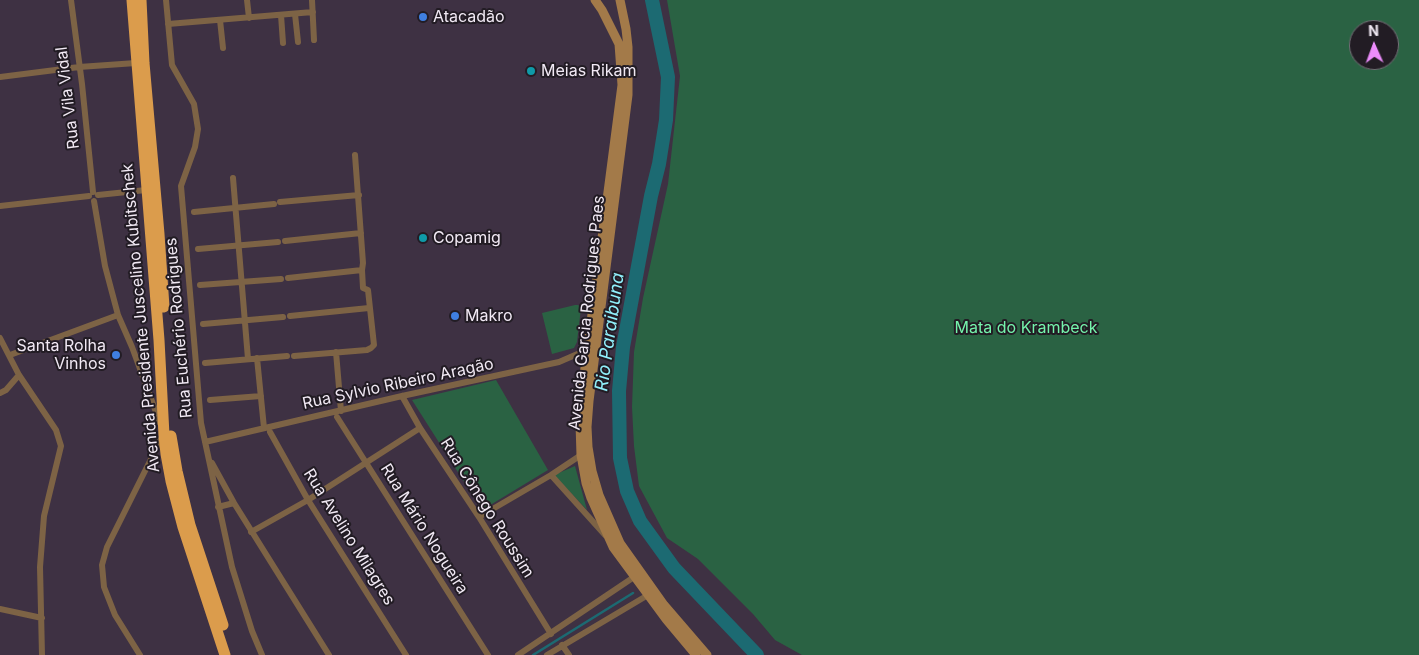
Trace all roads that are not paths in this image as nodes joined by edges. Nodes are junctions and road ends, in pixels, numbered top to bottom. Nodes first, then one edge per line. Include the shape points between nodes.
1 (71, 0) edge
2 (132, 0) edge
3 (141, 0) edge
4 (166, 0) edge
5 (247, 0) edge
6 (312, 0) edge
7 (595, 0) edge
8 (620, 0) edge
9 (313, 12) junction
10 (295, 14) junction
11 (281, 15) junction
12 (249, 18) junction
13 (220, 20) junction
14 (168, 24) junction
15 (314, 40) dead end
16 (298, 42) dead end
17 (283, 43) dead end
18 (223, 48) dead end
19 (136, 63) junction
20 (79, 68) junction
21 (0, 77) edge
22 (355, 154) dead end
23 (233, 178) dead end
24 (146, 190) junction
25 (358, 195) junction
26 (93, 196) junction
27 (0, 206) edge
28 (236, 208) junction
29 (194, 212) dead end
30 (361, 233) junction
31 (238, 246) junction
32 (198, 249) dead end
33 (362, 270) junction
34 (242, 282) junction
35 (200, 285) dead end
36 (369, 308) junction
37 (118, 315) junction
38 (245, 321) junction
39 (203, 324) dead end
40 (0, 338) edge
41 (591, 349) junction
42 (336, 352) junction
43 (10, 355) junction
44 (257, 358) junction
45 (248, 359) junction
46 (205, 363) dead end
47 (19, 376) junction
48 (162, 384) junction
49 (146, 385) junction
50 (0, 393) edge
51 (261, 396) junction
52 (402, 396) junction
53 (210, 400) dead end
54 (339, 414) junction
55 (420, 428) junction
56 (267, 430) junction
57 (164, 435) junction
58 (205, 442) junction
59 (581, 454) junction
60 (209, 457) junction
61 (365, 462) junction
62 (551, 474) junction
63 (594, 479) junction
64 (308, 500) junction
65 (234, 503) junction
66 (218, 507) junction
67 (479, 517) junction
68 (251, 532) junction
69 (610, 541) junction
70 (634, 577) junction
71 (648, 595) junction
72 (664, 605) junction
73 (0, 609) edge
74 (42, 618) junction
75 (551, 634) junction
76 (562, 645) junction
77 (42, 655) edge
78 (140, 655) edge
79 (225, 655) edge
80 (233, 655) edge
81 (262, 655) edge
82 (329, 655) edge
83 (406, 655) edge
84 (488, 655) edge
85 (518, 655) edge
86 (547, 655) edge
87 (569, 655) edge
88 (695, 655) edge
89 (707, 655) edge

1 - 20 street, Rua Vila Vidal
2 - 19 highway, Avenida Presidente Juscelino Kubitschek
3 - 80 highway, Avenida Presidente Juscelino Kubitschek via 171,432 190,525
4 - 14 street, Rua Euchério Rodrigues
5 - 12 street
6 - 9 street
7 - 41 main road, Avenida Garcia Rodrigues Paes via 619,44 622,85
8 - 41 main road, Avenida Garcia Rodrigues Paes via 628,47 628,95
9 - 10 street
9 - 15 street
10 - 11 street
10 - 16 street
11 - 12 street
11 - 17 street
12 - 13 street
13 - 14 street
13 - 18 street
14 - 58 street, Rua Euchério Rodrigues via 172,65 194,104 198,130 181,186
19 - 20 street
19 - 24 highway, Avenida Presidente Juscelino Kubitschek
20 - 21 street
20 - 26 street, Rua Vila Vidal
22 - 25 street
23 - 28 street
24 - 26 street
24 - 48 highway, Avenida Presidente Juscelino Kubitschek
25 - 28 street
25 - 30 street
26 - 27 street
26 - 37 street, Rua Vila Vidal via 105,266
28 - 29 street
28 - 31 street
30 - 31 street
30 - 33 street
31 - 32 street
31 - 34 street
33 - 34 street
33 - 36 street
34 - 35 street
34 - 38 street
36 - 38 street
36 - 42 street via 374,346
37 - 43 street
37 - 49 street, Rua Vila Vidal
38 - 39 street
38 - 45 street
40 - 43 street
41 - 52 street, Rua Sylvio Ribeiro Aragão via 559,362
41 - 59 main road, Avenida Garcia Rodrigues Paes via 580,423
41 - 63 main road, Avenida Garcia Rodrigues Paes via 587,427
42 - 44 street
42 - 54 street
43 - 47 street
44 - 45 street
44 - 51 street
45 - 46 street
47 - 50 street
47 - 74 street via 56,430 60,446 44,516 40,567
48 - 49 street via 155,387
48 - 57 highway, Avenida Presidente Juscelino Kubitschek
49 - 57 street, Rua Vila Vidal
51 - 53 street
51 - 56 street
52 - 54 street, Rua Sylvio Ribeiro Aragão
52 - 55 street, Rua Cônego Roussim
54 - 56 street, Rua Sylvio Ribeiro Aragão
54 - 61 street, Rua Mário Nogueira
55 - 61 street
55 - 67 street, Rua Cônego Roussim
56 - 58 street, Rua Sylvio Ribeiro Aragão
56 - 64 street, Rua Avelino Milagres
57 - 78 street via 107,547 102,566 104,587 115,615
57 - 79 highway, Avenida Presidente Juscelino Kubitschek via 181,519
58 - 60 street, Rua Euchério Rodrigues
59 - 62 street
59 - 63 main road via 585,456 590,476
59 - 69 main road, Avenida Garcia Rodrigues Paes via 586,483
60 - 65 street
60 - 66 street, Rua Euchério Rodrigues
61 - 64 street
61 - 84 street, Rua Mário Nogueira
62 - 67 street
62 - 69 street, Avenida Garcia Rodrigues Paes
63 - 72 main road, Avenida Garcia Rodrigues Paes via 620,544
64 - 68 street
64 - 83 street, Rua Avelino Milagres
65 - 66 street
65 - 68 street
66 - 81 street, Rua Euchério Rodrigues via 232,567
67 - 75 street, Rua Cônego Roussim
68 - 82 street
69 - 70 main road, Avenida Garcia Rodrigues Paes
70 - 71 main road, Avenida Garcia Rodrigues Paes
70 - 72 main road via 641,580
70 - 75 street
71 - 76 street
71 - 88 main road, Avenida Garcia Rodrigues Paes
72 - 89 main road, Avenida Garcia Rodrigues Paes
73 - 74 street
74 - 77 street
75 - 85 street
76 - 86 street
76 - 87 street

